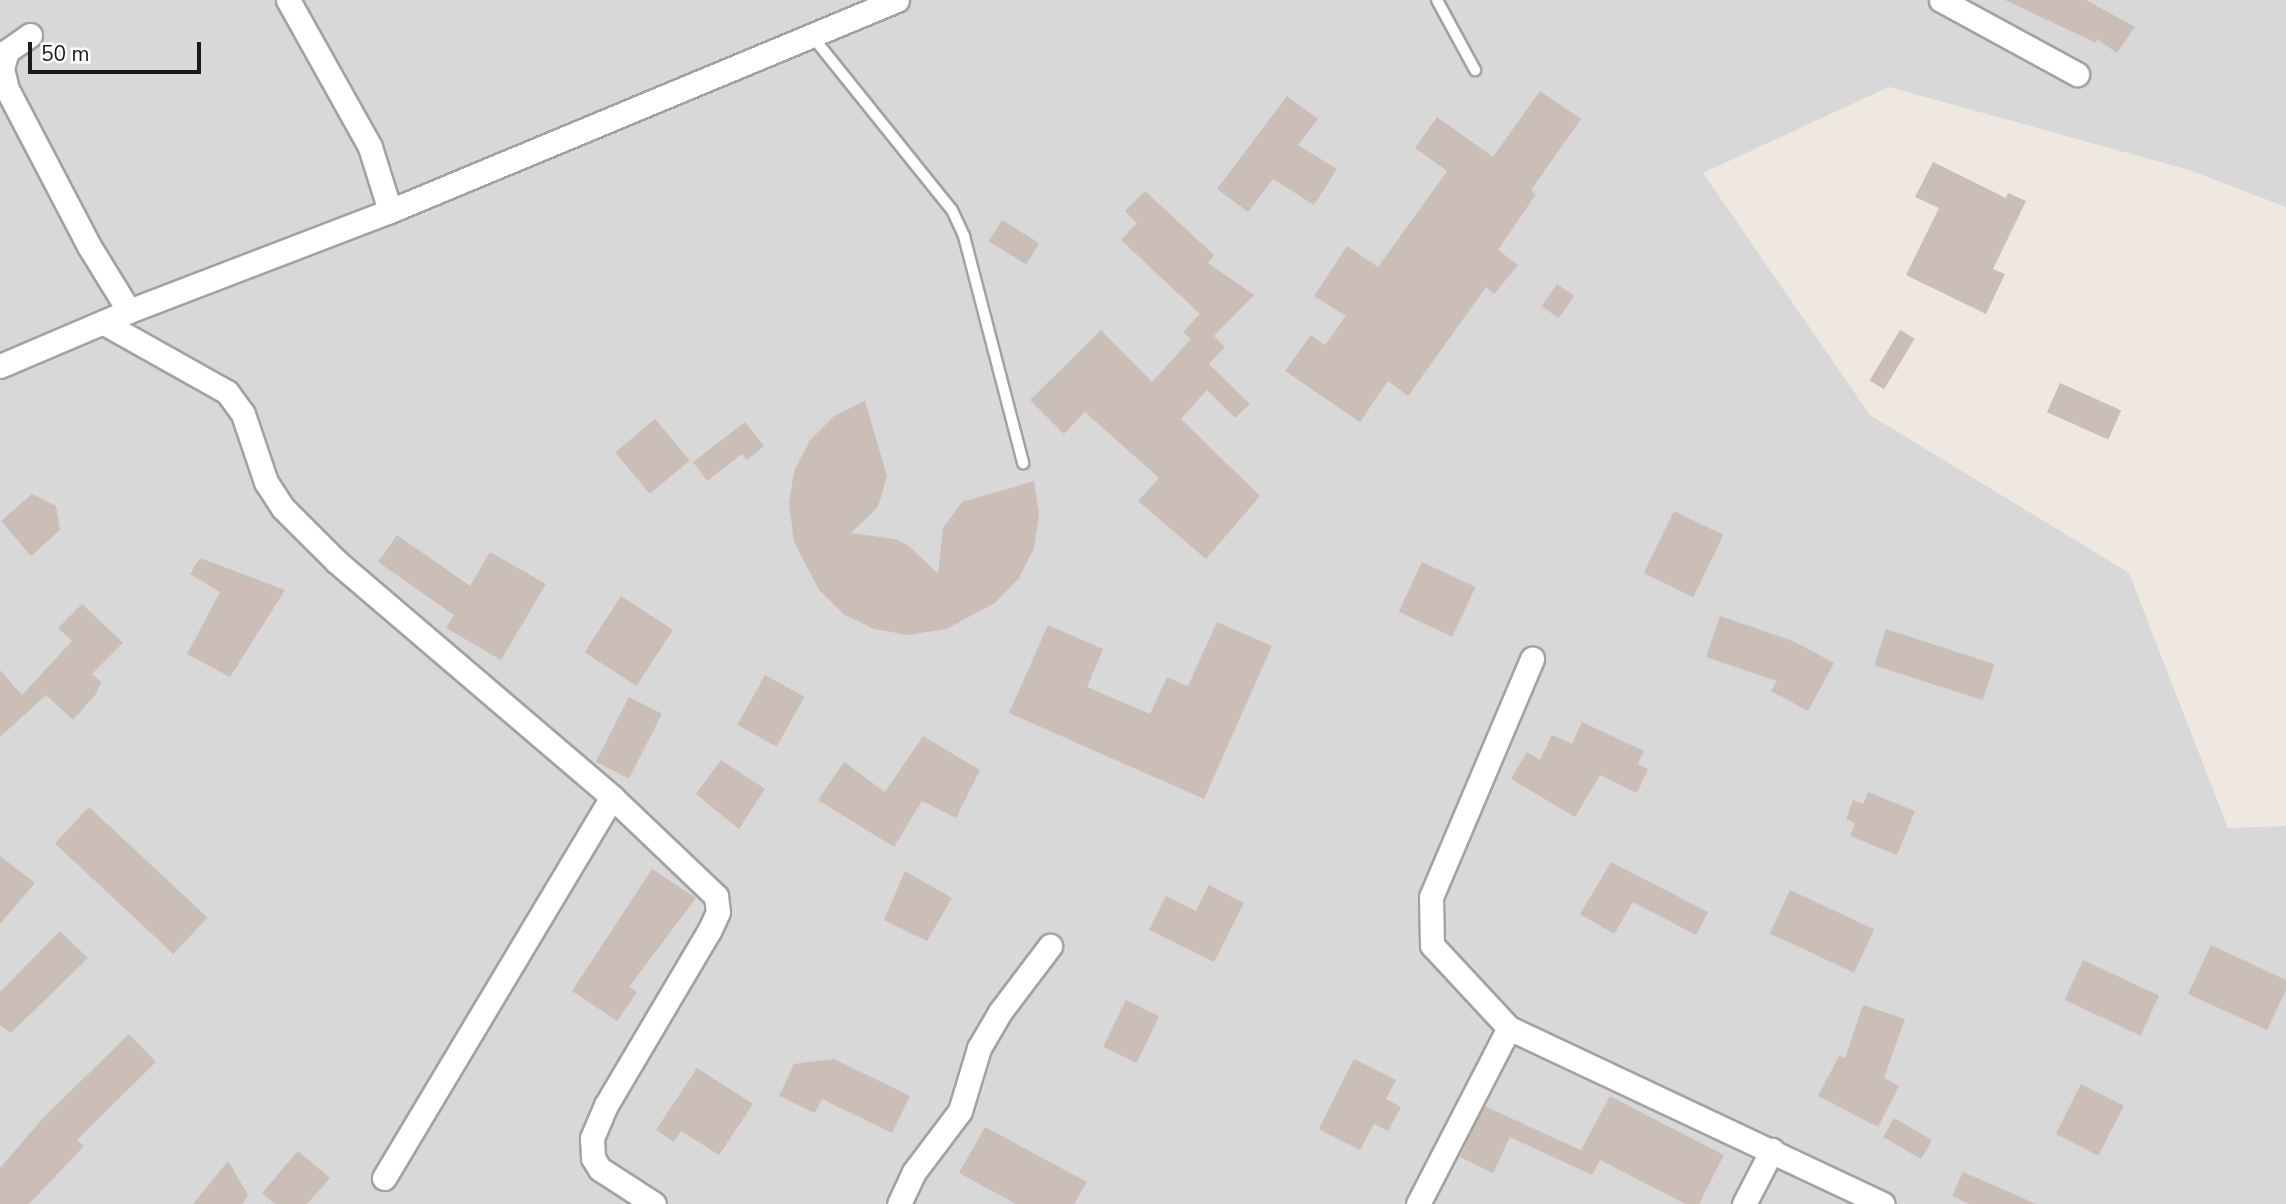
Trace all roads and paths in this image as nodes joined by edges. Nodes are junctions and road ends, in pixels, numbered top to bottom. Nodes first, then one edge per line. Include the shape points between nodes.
1 (288, 0) edge
2 (897, 0) edge
3 (1437, 0) edge
4 (1941, 0) edge
5 (30, 35) dead end
6 (812, 36) junction
7 (1475, 70) dead end
8 (2077, 74) dead end
9 (390, 211) junction
10 (129, 311) junction
11 (104, 323) junction
12 (0, 366) edge
13 (1023, 463) dead end
14 (1532, 659) dead end
15 (612, 797) junction
16 (1050, 946) dead end
17 (1509, 1028) junction
18 (1772, 1150) junction
19 (384, 1178) dead end
20 (654, 1204) edge
21 (899, 1204) edge
22 (1418, 1204) edge
23 (1744, 1204) edge
24 (1883, 1204) edge

1 - 9 street via 370,147
2 - 6 street
3 - 7 lane
4 - 8 street
5 - 10 street via 7,51 2,68 7,89 89,246
6 - 9 street
6 - 13 lane via 952,210 971,261
9 - 10 street
10 - 11 street
11 - 12 street
11 - 15 street via 227,392 243,414 266,482 283,508 337,562
14 - 17 street via 1431,897 1432,945
15 - 19 street
15 - 20 street via 699,876 716,896 718,912 606,1105 593,1138 593,1158 600,1170
16 - 21 street via 1000,1012 979,1048 960,1111 915,1172
17 - 18 street
17 - 22 street
18 - 23 street
18 - 24 street

